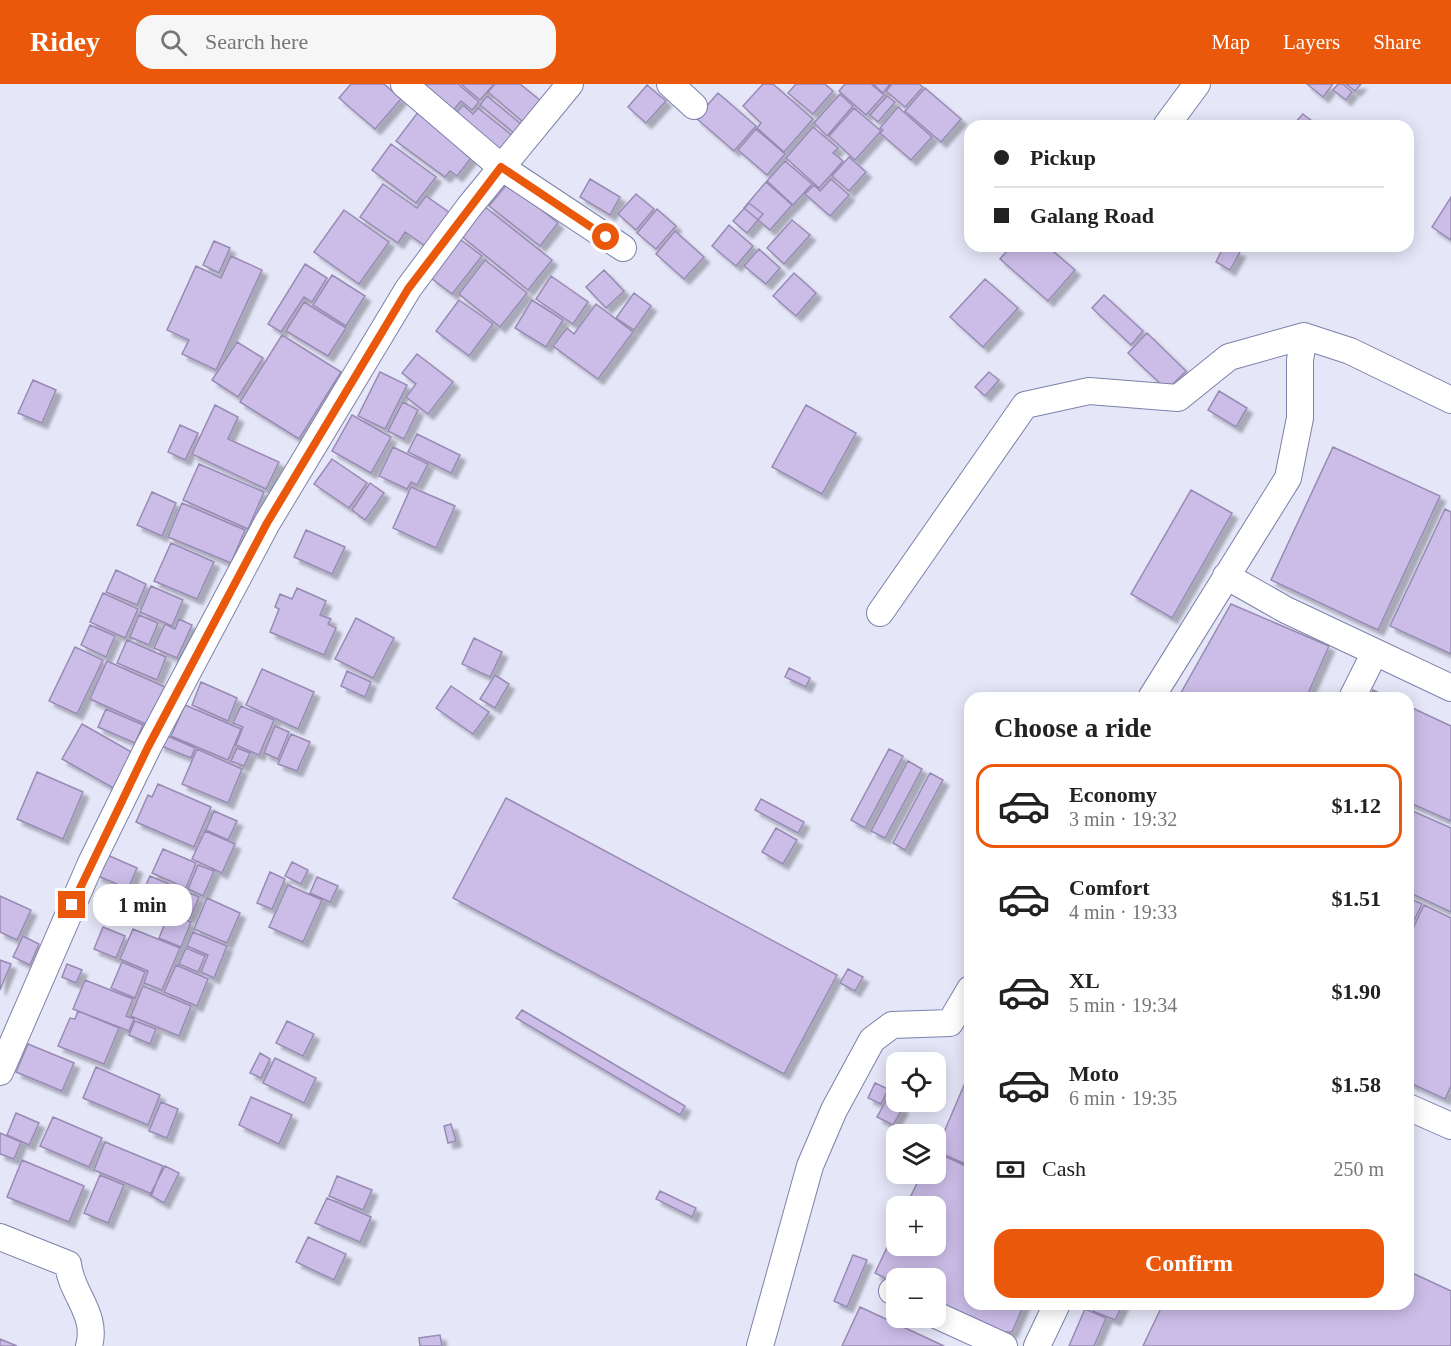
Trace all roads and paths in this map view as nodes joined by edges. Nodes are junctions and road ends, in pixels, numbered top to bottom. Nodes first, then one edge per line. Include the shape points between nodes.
1 (404, 84) edge
2 (570, 84) edge
3 (670, 84) edge
4 (1197, 84) edge
5 (694, 105) dead end
6 (1170, 120) edge
7 (501, 167) junction
8 (623, 248) dead end
9 (1304, 336) junction
10 (1451, 400) edge
11 (1227, 576) junction
12 (880, 614) dead end
13 (1375, 652) junction
14 (1451, 688) edge
15 (1155, 692) edge
16 (1355, 692) edge
17 (964, 999) edge
18 (0, 1072) edge
19 (1414, 1110) edge
20 (1451, 1126) edge
21 (0, 1237) edge
22 (1054, 1310) edge
23 (946, 1320) edge
24 (89, 1346) edge
25 (760, 1346) edge
26 (1004, 1346) edge
27 (1037, 1346) edge

1 - 7 street
2 - 7 street
3 - 5 street
4 - 6 street
7 - 8 street
7 - 18 street via 408,289 267,523 96,852
9 - 10 street via 1350,351
9 - 11 street via 1300,418 1288,478
9 - 12 street via 1228,357 1178,398 1089,391 1024,405
11 - 13 street via 1286,610
11 - 15 street
13 - 14 street
13 - 16 street
17 - 25 street via 950,1023 892,1024 872,1041 834,1110 810,1166
19 - 20 street
21 - 24 street via 68,1264 69,1277 90,1317
22 - 27 street
23 - 26 street

